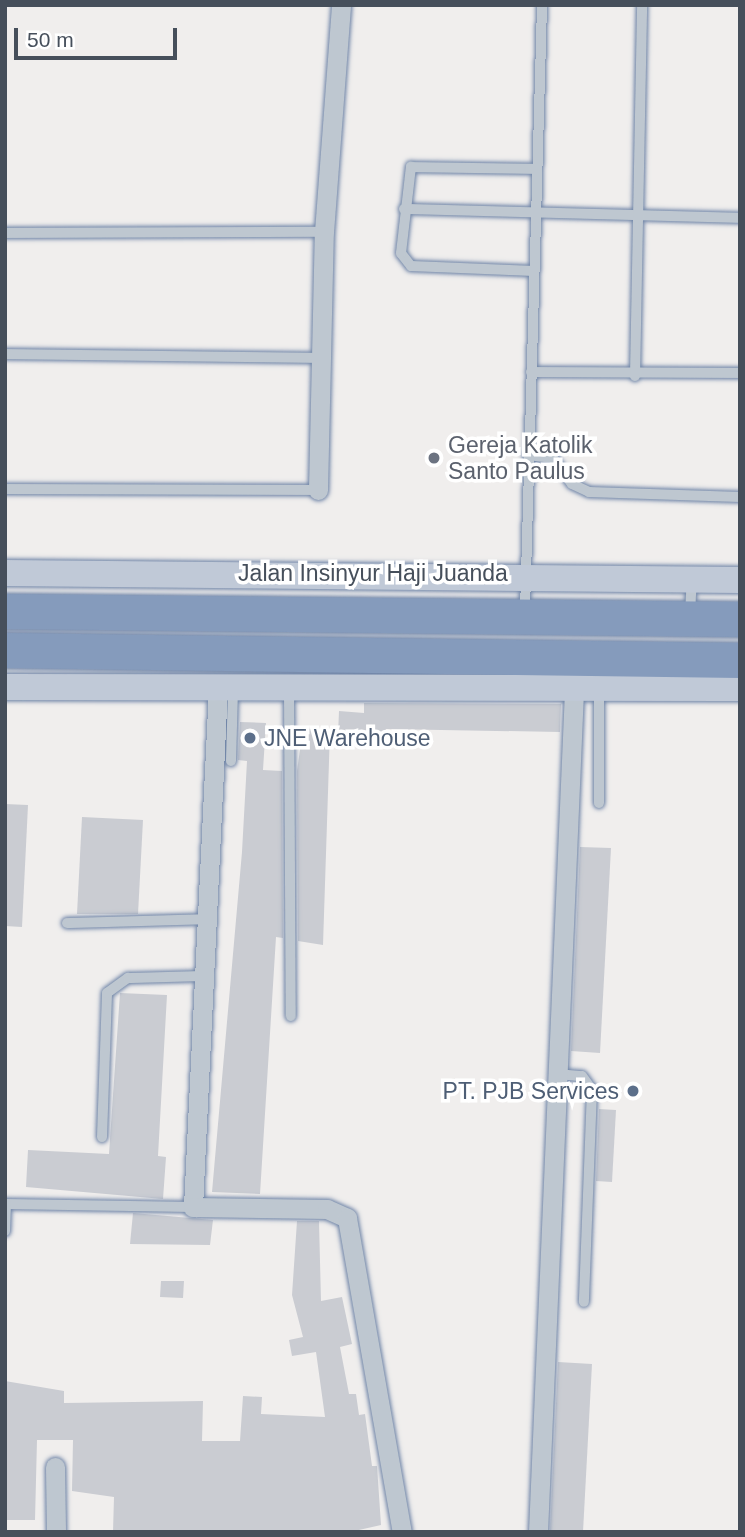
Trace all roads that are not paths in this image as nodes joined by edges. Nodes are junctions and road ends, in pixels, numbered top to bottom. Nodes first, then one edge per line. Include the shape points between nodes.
1 (341, 5) edge
2 (542, 5) edge
3 (642, 5) edge
4 (537, 169) junction
5 (404, 209) junction
6 (536, 213) junction
7 (638, 215) junction
8 (740, 218) edge
9 (324, 232) junction
10 (5, 233) edge
11 (534, 271) junction
12 (5, 354) edge
13 (321, 358) junction
14 (531, 372) junction
15 (740, 373) edge
16 (635, 376) junction
17 (528, 455) junction
18 (5, 489) edge
19 (318, 490) joint
20 (740, 497) edge
21 (5, 573) edge
22 (525, 574) junction
23 (692, 578) junction
24 (740, 580) edge
25 (5, 611) edge
26 (525, 615) junction
27 (690, 618) junction
28 (740, 618) edge
29 (5, 650) edge
30 (740, 660) edge
31 (5, 687) edge
32 (226, 688) junction
33 (289, 688) junction
34 (740, 688) edge
35 (586, 689) junction
36 (230, 761) dead end
37 (599, 803) dead end
38 (208, 919) junction
39 (67, 923) dead end
40 (207, 975) junction
41 (291, 1016) dead end
42 (556, 1074) junction
43 (102, 1137) dead end
44 (6, 1204) edge
45 (193, 1207) junction
46 (5, 1231) edge
47 (584, 1302) dead end
48 (55, 1467) dead end
49 (56, 1532) edge
50 (402, 1532) edge
51 (538, 1532) edge

1 - 9 street
2 - 4 lane
3 - 7 lane
4 - 5 lane via 411,167
4 - 6 lane
5 - 6 lane
5 - 11 lane via 401,253 411,265
6 - 7 lane
6 - 11 lane
7 - 8 lane
7 - 16 lane
9 - 10 lane
9 - 13 street
11 - 14 lane
12 - 13 lane
13 - 19 street
14 - 16 lane
14 - 17 lane
15 - 16 lane
17 - 20 lane via 553,458 572,484 589,492
17 - 22 lane
18 - 19 lane
21 - 22 street, Jalan Insinyur Haji Juanda
22 - 23 street, Jalan Insinyur Haji Juanda
22 - 26 lane
23 - 24 street, Jalan Insinyur Haji Juanda
23 - 27 lane
25 - 26 highway, Jalan Insinyur Haji Juanda
26 - 27 highway, Jalan Insinyur Haji Juanda
27 - 28 highway, Jalan Insinyur Haji Juanda
29 - 30 highway
31 - 32 street
32 - 33 street
32 - 36 lane
32 - 38 street
33 - 35 street
33 - 41 lane
34 - 35 street
35 - 37 lane
35 - 42 street
38 - 39 lane
38 - 40 street
40 - 43 lane via 128,978 107,993
40 - 45 street
42 - 47 lane via 582,1076 592,1090
42 - 51 street
44 - 45 lane
44 - 46 lane
45 - 50 street via 327,1209 348,1218
48 - 49 street

